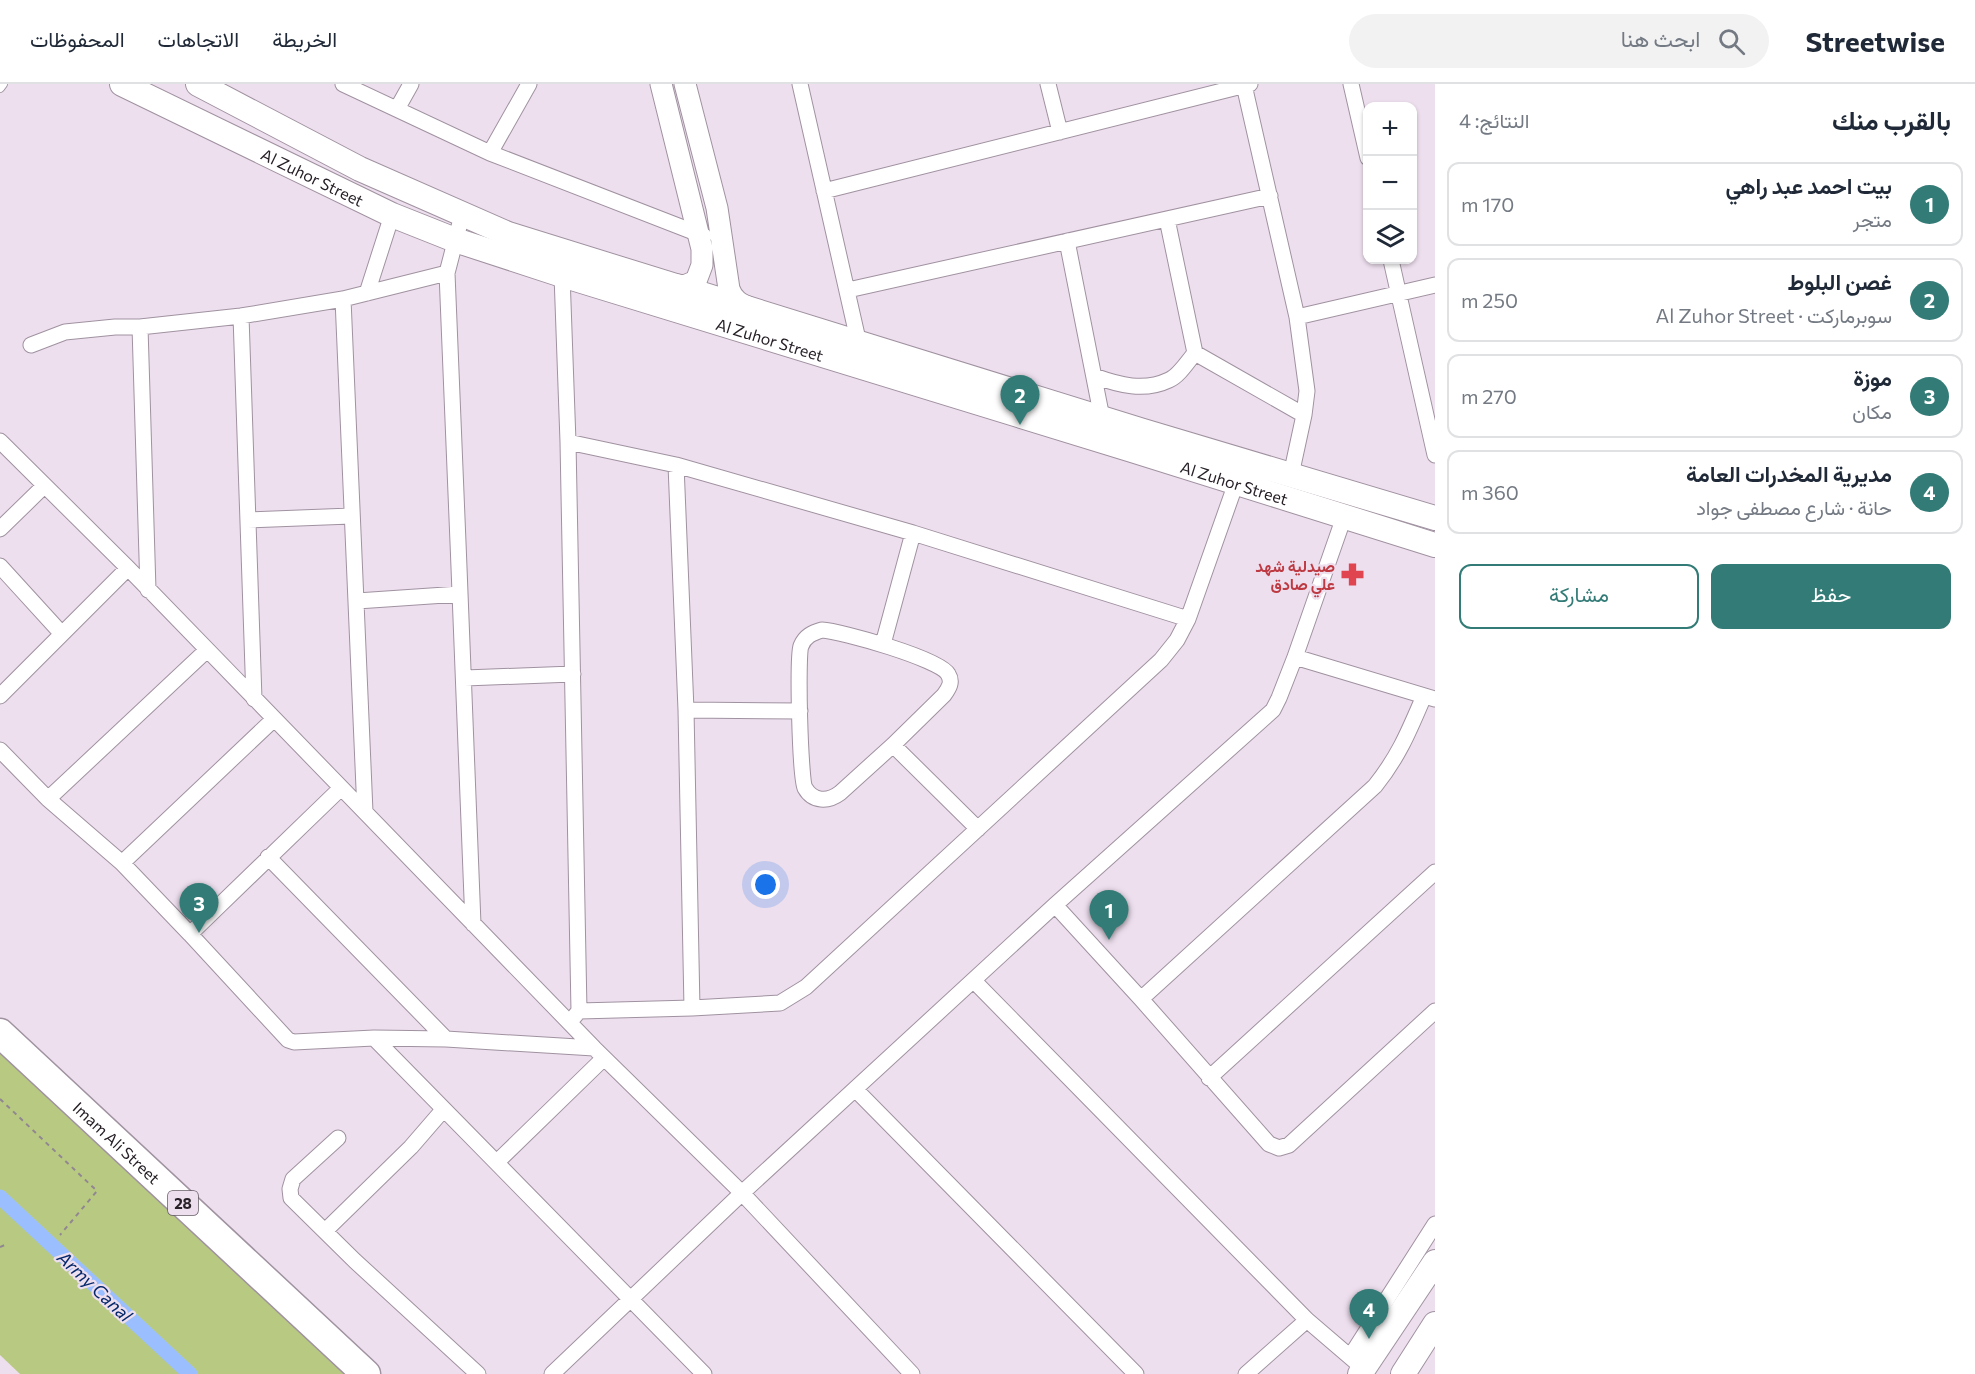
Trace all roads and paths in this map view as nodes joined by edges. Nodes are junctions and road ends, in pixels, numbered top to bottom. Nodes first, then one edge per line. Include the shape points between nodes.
1 (3, 84) edge
2 (122, 84) edge
3 (198, 84) edge
4 (343, 84) edge
5 (411, 84) edge
6 (529, 84) edge
7 (662, 84) edge
8 (685, 84) edge
9 (800, 84) edge
10 (1048, 84) edge
11 (1351, 84) edge
12 (1247, 85) edge
13 (0, 88) edge
14 (397, 109) junction
15 (1060, 132) junction
16 (490, 153) junction
17 (1368, 156) edge
18 (824, 191) junction
19 (1269, 196) junction
20 (462, 214) junction
21 (392, 215) junction
22 (1167, 219) junction
23 (698, 234) junction
24 (455, 240) junction
25 (1067, 241) junction
26 (723, 244) junction
27 (1392, 264) edge
28 (447, 273) junction
29 (562, 275) junction
30 (668, 284) junction
31 (1435, 285) edge
32 (848, 290) junction
33 (367, 293) junction
34 (1398, 293) junction
35 (342, 299) junction
36 (753, 310) junction
37 (241, 316) junction
38 (1298, 317) junction
39 (140, 327) junction
40 (860, 344) junction
41 (31, 345) dead end
42 (1196, 353) junction
43 (1094, 376) junction
44 (1304, 415) junction
45 (1102, 418) junction
46 (0, 441) edge
47 (568, 442) junction
48 (1435, 455) edge
49 (676, 465) junction
50 (1291, 475) junction
51 (1236, 483) junction
52 (44, 486) junction
53 (351, 516) junction
54 (1344, 517) junction
55 (1435, 518) edge
56 (248, 520) junction
57 (0, 529) edge
58 (913, 534) junction
59 (1435, 545) edge
60 (0, 566) edge
61 (128, 568) junction
62 (148, 590) junction
63 (460, 594) junction
64 (357, 601) junction
65 (1188, 619) junction
66 (62, 634) junction
67 (883, 644) junction
68 (207, 650) junction
69 (1295, 657) junction
70 (573, 674) junction
71 (465, 678) junction
72 (0, 696) edge
73 (1430, 698) edge
74 (254, 699) junction
75 (686, 710) junction
76 (800, 711) junction
77 (274, 719) junction
78 (893, 745) junction
79 (0, 750) edge
80 (341, 788) junction
81 (48, 799) junction
82 (365, 812) junction
83 (978, 830) junction
84 (268, 857) junction
85 (122, 863) junction
86 (1435, 872) edge
87 (1055, 906) junction
88 (473, 924) junction
89 (190, 934) junction
90 (974, 981) junction
91 (1141, 999) junction
92 (692, 1008) junction
93 (1435, 1011) edge
94 (574, 1016) junction
95 (0, 1033) edge
96 (374, 1038) junction
97 (446, 1039) junction
98 (599, 1053) junction
99 (1209, 1078) junction
100 (855, 1089) junction
101 (0, 1099) edge
102 (443, 1110) junction
103 (338, 1138) dead end
104 (497, 1162) junction
105 (742, 1193) junction
106 (1435, 1224) edge
107 (325, 1231) junction
108 (60, 1235) dead end
109 (7, 1244) dead end
110 (0, 1248) edge
111 (1435, 1262) edge
112 (632, 1299) junction
113 (1306, 1320) junction
114 (1435, 1324) edge
115 (1358, 1366) edge
116 (366, 1374) edge
117 (478, 1374) edge
118 (552, 1374) edge
119 (705, 1374) edge
120 (912, 1374) edge
121 (1136, 1374) edge
122 (1246, 1374) edge
123 (1403, 1374) edge

1 - 13 lane
2 - 21 main road, Al Zuhor Street
3 - 20 main road, Al Zuhor Street via 360,169
4 - 14 street
5 - 14 street
6 - 16 street
7 - 23 street
8 - 26 street
9 - 18 street
10 - 15 street
11 - 17 street
12 - 15 street
12 - 19 street
14 - 16 street
15 - 18 street
16 - 23 street
18 - 32 street
19 - 22 street
19 - 38 street
20 - 24 street
20 - 30 main road, Al Zuhor Street via 508,234
21 - 24 main road, Al Zuhor Street
21 - 33 street
22 - 25 street
22 - 42 street
23 - 26 street
23 - 30 street via 702,265 696,281 684,286
24 - 28 street
24 - 29 main road, Al Zuhor Street
25 - 32 street
25 - 43 street
26 - 36 street via 732,297
27 - 34 street
28 - 33 street
28 - 63 street
29 - 47 street
29 - 51 main road, Al Zuhor Street
30 - 36 main road, Al Zuhor Street
31 - 34 street
32 - 40 street
33 - 35 street
34 - 38 street
34 - 48 street
35 - 37 street
35 - 53 street
36 - 40 main road, Al Zuhor Street
37 - 39 street
37 - 56 street
38 - 44 street via 1307,391
39 - 41 street via 64,332
39 - 62 street
40 - 45 main road, Al Zuhor Street
42 - 43 street via 1170,380 1144,386 1121,386
42 - 44 street
43 - 45 street
44 - 50 street
45 - 50 main road, Al Zuhor Street
46 - 52 street
47 - 49 street
47 - 70 street
49 - 58 street
49 - 75 street
50 - 55 main road, Al Zuhor Street
51 - 54 main road, Al Zuhor Street
51 - 65 street
52 - 57 street
52 - 61 street
53 - 56 street
53 - 64 street
54 - 59 main road, Al Zuhor Street
54 - 69 street
56 - 74 street
58 - 65 street
58 - 67 street
60 - 66 street
61 - 62 street
61 - 66 street
62 - 68 street
63 - 64 street
63 - 71 street
64 - 82 street
65 - 83 street via 1178,640 1161,660
66 - 72 street
67 - 76 street via 831,630 804,639 800,649
67 - 78 street via 941,668 950,681 944,695
68 - 74 street
68 - 81 street
69 - 73 street
69 - 87 street via 1273,710
70 - 71 street
70 - 94 street
71 - 88 street
73 - 91 street via 1392,766 1375,786
74 - 77 street
75 - 76 street
75 - 92 street
76 - 78 street via 802,781 816,799 833,798
77 - 80 street
77 - 85 street
78 - 83 street
79 - 81 street
80 - 82 street
80 - 84 street
81 - 85 street
82 - 88 street
83 - 92 street via 806,987 780,1003
84 - 89 street
84 - 97 street
85 - 89 street
86 - 99 street
87 - 90 street
87 - 91 street
88 - 94 street
89 - 96 street via 288,1040
90 - 100 street
90 - 113 street
91 - 99 street
92 - 94 street
93 - 99 street via 1289,1145 1279,1148 1269,1144
94 - 98 street
95 - 116 highway, Imam Ali Street / 28
96 - 97 street
96 - 102 street
97 - 98 street
98 - 104 street
98 - 105 street
100 - 105 street
100 - 121 street
101 - 108 path via 97,1191
102 - 104 street
102 - 107 street
103 - 107 street via 293,1179 290,1189 291,1198
104 - 112 street
105 - 112 street
105 - 120 street
106 - 115 street
107 - 117 street
109 - 110 path
111 - 115 main road
112 - 118 street
112 - 119 street
113 - 115 street
113 - 122 street
114 - 123 main road

